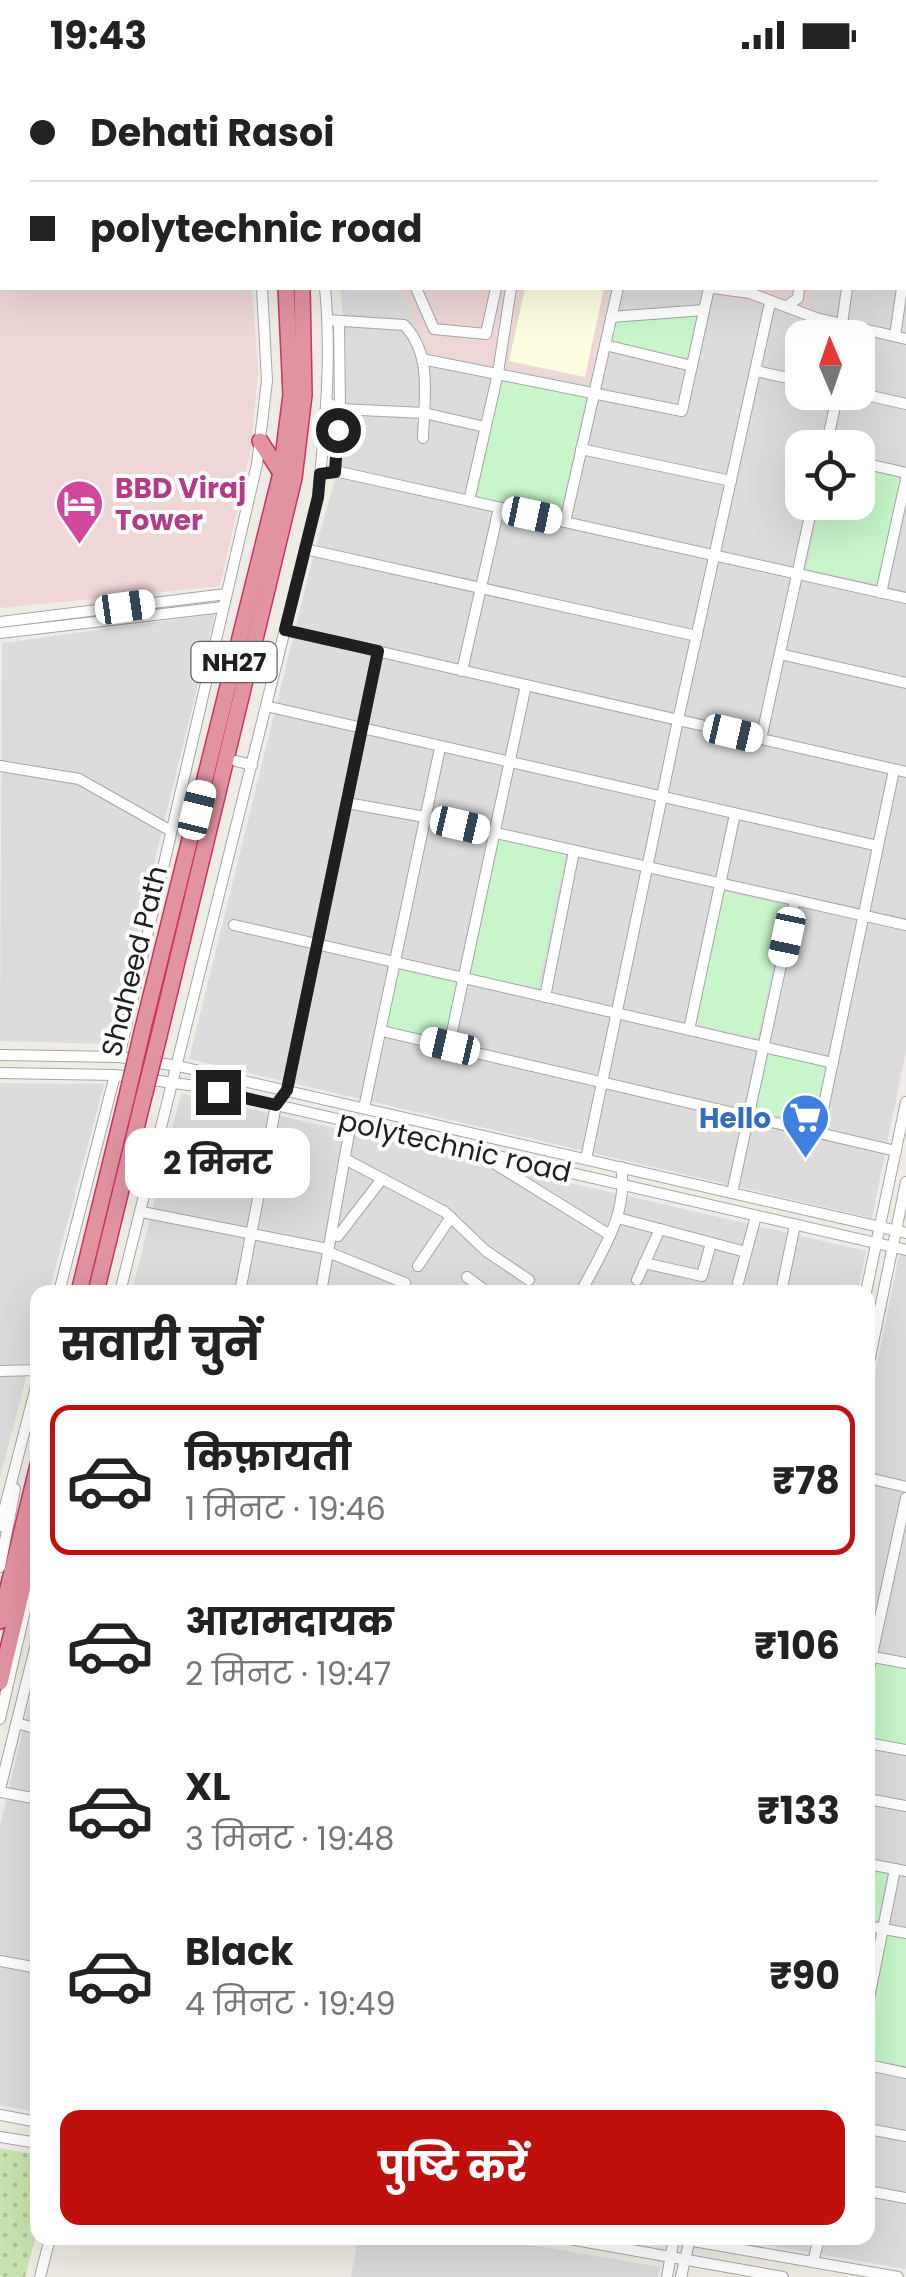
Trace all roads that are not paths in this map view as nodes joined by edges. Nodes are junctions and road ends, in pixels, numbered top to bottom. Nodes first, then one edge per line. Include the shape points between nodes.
1 (262, 290) edge
2 (286, 290) edge
3 (302, 290) edge
4 (325, 290) edge
5 (417, 290) edge
6 (496, 290) edge
7 (511, 290) edge
8 (618, 290) edge
9 (710, 290) edge
10 (737, 290) edge
11 (799, 290) edge
12 (848, 290) edge
13 (902, 290) edge
14 (770, 303) junction
15 (787, 306) junction
16 (704, 310) junction
17 (611, 317) junction
18 (830, 320) edge
19 (843, 320) edge
20 (333, 321) junction
21 (875, 332) edge
22 (900, 338) edge
23 (604, 345) junction
24 (422, 359) junction
25 (692, 366) junction
26 (756, 371) junction
27 (498, 373) junction
28 (785, 378) edge
29 (594, 390) junction
30 (875, 397) edge
31 (328, 403) junction
32 (906, 404) edge
33 (340, 408) junction
34 (424, 413) junction
35 (486, 427) junction
36 (325, 432) junction
37 (423, 438) dead end
38 (260, 441) junction
39 (581, 450) junction
40 (337, 451) junction
41 (875, 467) edge
42 (335, 472) junction
43 (282, 473) junction
44 (320, 474) junction
45 (906, 476) edge
46 (731, 481) junction
47 (469, 501) junction
48 (500, 508) junction
49 (810, 520) edge
50 (564, 522) junction
51 (305, 549) junction
52 (714, 556) junction
53 (798, 574) junction
54 (481, 588) junction
55 (881, 593) junction
56 (226, 594) junction
57 (906, 598) edge
58 (223, 607) junction
59 (0, 622) edge
60 (285, 630) junction
61 (0, 633) edge
62 (697, 636) junction
63 (378, 651) junction
64 (780, 654) junction
65 (462, 670) junction
66 (906, 682) edge
67 (526, 685) junction
68 (266, 706) junction
69 (678, 720) junction
70 (362, 729) junction
71 (761, 739) junction
72 (440, 748) junction
73 (236, 761) dead end
74 (509, 763) junction
75 (252, 765) junction
76 (0, 766) edge
77 (894, 770) junction
78 (906, 772) edge
79 (662, 797) junction
80 (347, 802) junction
81 (735, 814) junction
82 (425, 817) junction
83 (171, 831) junction
84 (495, 833) junction
85 (878, 846) junction
86 (574, 851) junction
87 (647, 868) junction
88 (720, 884) junction
89 (795, 900) junction
90 (864, 916) junction
91 (906, 925) edge
92 (234, 926) dead end
93 (318, 945) junction
94 (396, 962) junction
95 (464, 978) junction
96 (545, 997) junction
97 (617, 1013) junction
98 (689, 1030) junction
99 (382, 1031) junction
100 (150, 1034) junction
101 (450, 1046) junction
102 (763, 1047) junction
103 (0, 1055) edge
104 (119, 1057) junction
105 (834, 1063) junction
106 (178, 1066) junction
107 (0, 1073) edge
108 (115, 1075) junction
109 (602, 1082) junction
110 (174, 1083) junction
111 (287, 1090) junction
112 (134, 1102) junction
113 (906, 1102) edge
114 (276, 1105) junction
115 (364, 1108) junction
116 (748, 1116) junction
117 (351, 1122) junction
118 (818, 1133) junction
119 (896, 1152) junction
120 (489, 1154) junction
121 (345, 1159) junction
122 (586, 1159) junction
123 (621, 1167) junction
124 (382, 1179) junction
125 (906, 1182) edge
126 (624, 1187) junction
127 (732, 1193) junction
128 (142, 1212) junction
129 (756, 1216) junction
130 (451, 1217) junction
131 (618, 1218) junction
132 (795, 1225) junction
133 (880, 1227) junction
134 (660, 1229) junction
135 (901, 1232) edge
136 (331, 1235) junction
137 (610, 1235) junction
138 (251, 1236) junction
139 (711, 1243) junction
140 (876, 1244) junction
141 (892, 1247) junction
142 (906, 1250) edge
143 (328, 1251) junction
144 (746, 1252) junction
145 (644, 1263) junction
146 (418, 1266) dead end
147 (107, 1275) dead end
148 (467, 1277) dead end
149 (124, 1280) junction
150 (529, 1280) dead end
151 (637, 1280) dead end
152 (405, 1283) dead end
153 (738, 1284) dead end
154 (62, 1285) edge
155 (82, 1285) edge
156 (97, 1285) edge
157 (122, 1285) edge
158 (241, 1285) edge
159 (321, 1285) edge
160 (478, 1285) edge
161 (585, 1285) edge
162 (782, 1285) edge
163 (867, 1285) edge
164 (875, 1331) edge
165 (30, 1370) edge
166 (0, 1371) edge
167 (30, 1410) edge
168 (20, 1450) junction
169 (875, 1480) edge
170 (906, 1487) edge
171 (30, 1490) edge
172 (906, 1498) edge
173 (0, 1526) edge
174 (10, 1551) junction
175 (30, 1554) edge
176 (0, 1567) edge
177 (30, 1577) edge
178 (13, 1617) edge
179 (875, 1630) edge
180 (875, 1657) edge
181 (906, 1663) edge
182 (30, 1671) edge
183 (0, 1682) edge
184 (0, 1719) edge
185 (16, 1723) junction
186 (30, 1726) edge
187 (875, 1744) edge
188 (906, 1750) edge
189 (0, 1791) edge
190 (30, 1797) edge
191 (875, 1800) edge
192 (906, 1806) edge
193 (875, 1865) edge
194 (901, 1870) edge
195 (875, 1927) edge
196 (883, 1928) junction
197 (906, 1933) edge
198 (0, 1961) edge
199 (30, 1967) edge
200 (875, 1968) edge
201 (875, 2067) edge
202 (906, 2073) edge
203 (0, 2115) edge
204 (30, 2121) edge
205 (875, 2130) edge
206 (906, 2136) edge
207 (0, 2137) edge
208 (30, 2143) edge
209 (875, 2192) edge
210 (906, 2198) edge
211 (48, 2245) edge
212 (603, 2245) edge
213 (673, 2245) edge
214 (688, 2245) edge
215 (722, 2245) edge
216 (817, 2245) edge
217 (670, 2257) junction
218 (685, 2260) junction
219 (814, 2262) junction
220 (40, 2277) edge
221 (666, 2277) edge
222 (682, 2277) edge
223 (783, 2277) edge
224 (898, 2277) edge

1 - 38 street via 267,381
2 - 43 highway, Shaheed Path / NH27 via 290,395
3 - 100 highway, Shaheed Path / NH27 via 304,396 294,478
4 - 20 street
5 - 6 street via 434,329 486,334
7 - 27 street
8 - 17 street
9 - 16 street
10 - 14 street
11 - 15 street
12 - 19 street
13 - 22 street
14 - 15 street
14 - 26 street
15 - 18 street
16 - 17 street
16 - 25 street
17 - 23 street
20 - 24 street via 404,325 418,339
20 - 31 street
20 - 33 street
21 - 22 street
23 - 25 street
23 - 29 street
24 - 27 street
24 - 34 street
25 - 29 street via 682,410
26 - 28 street
26 - 46 street
27 - 29 street
27 - 35 street
29 - 39 street
30 - 32 street
31 - 33 street
31 - 36 street
33 - 34 street
33 - 40 street
34 - 35 street
34 - 37 street
35 - 47 street
36 - 40 street
36 - 44 street
38 - 43 highway
38 - 56 street
39 - 46 street
39 - 50 street
40 - 42 street
41 - 45 street
42 - 44 street
42 - 47 street
43 - 100 highway, Shaheed Path / NH27
44 - 51 street
45 - 55 street
46 - 52 street
47 - 48 street
48 - 50 street
48 - 54 street
49 - 53 street
50 - 52 street
51 - 54 street
51 - 60 street
52 - 53 street
52 - 62 street
53 - 55 street
53 - 64 street
54 - 62 street
54 - 65 street
55 - 57 street
56 - 58 street
56 - 59 street
58 - 61 street
58 - 83 street via 196,752
60 - 63 street
60 - 68 street
62 - 69 street
63 - 65 street
63 - 70 street
64 - 66 street
64 - 71 street
65 - 67 street
67 - 69 street
67 - 74 street
68 - 70 street
68 - 75 street
69 - 71 street
69 - 79 street
70 - 72 street
70 - 80 street
71 - 77 street
72 - 74 street
72 - 82 street
73 - 75 street
74 - 79 street
74 - 84 street
75 - 106 street
76 - 83 street via 79,779
77 - 78 street
77 - 85 street
79 - 81 street
79 - 87 street
80 - 82 street
80 - 93 street
81 - 85 street
81 - 88 street
82 - 84 street
82 - 94 street
83 - 104 street
84 - 86 street
84 - 95 street
85 - 90 street
86 - 87 street
86 - 96 street
87 - 88 street
87 - 97 street
88 - 89 street
88 - 98 street
89 - 90 street
89 - 102 street
90 - 91 street
90 - 105 street
92 - 93 street
93 - 94 street
93 - 111 street
94 - 95 street
94 - 99 street
95 - 96 street
95 - 101 street
96 - 97 street
97 - 98 street
97 - 109 street
98 - 102 street
99 - 101 street
99 - 115 street
100 - 112 highway, Shaheed Path / NH27, bridge
101 - 109 street
102 - 105 street
102 - 116 street
103 - 104 street
104 - 106 street
105 - 118 street
106 - 110 street
106 - 111 street
107 - 108 street, polytechnic road
108 - 110 street, polytechnic road
108 - 154 street
109 - 116 street
109 - 122 street
110 - 114 street, polytechnic road
110 - 128 street
111 - 114 street
111 - 115 street
112 - 155 highway, Shaheed Path / NH27
112 - 156 highway, Shaheed Path / NH27
113 - 119 street
114 - 117 street, polytechnic road
114 - 138 street
115 - 122 street
116 - 118 street
116 - 127 street
117 - 120 street, polytechnic road
117 - 121 street
118 - 119 street
119 - 133 street
120 - 126 street, polytechnic road
120 - 137 street via 487,1159
121 - 124 street
121 - 136 street
122 - 123 street
123 - 126 street
123 - 127 street
124 - 130 street
124 - 136 street via 338,1236
125 - 135 street
126 - 129 street, polytechnic road
126 - 131 street
127 - 133 street
128 - 138 street
128 - 149 street
129 - 132 street, polytechnic road
129 - 144 street
130 - 146 street
130 - 150 street
131 - 134 street
131 - 137 street
132 - 140 street, polytechnic road
132 - 162 street
133 - 135 street
133 - 140 street
134 - 139 street
134 - 145 street
135 - 141 street
136 - 143 street
137 - 161 street
138 - 143 street
138 - 158 street
139 - 144 street
139 - 145 street via 702,1276
140 - 141 street, polytechnic road
140 - 163 street
141 - 142 street, polytechnic road
141 - 164 street
143 - 152 street
143 - 159 street
144 - 153 street
145 - 151 street
147 - 149 street
148 - 160 street
149 - 157 street
165 - 166 street
167 - 168 street
168 - 173 street
168 - 174 street
169 - 170 street
171 - 174 highway
172 - 179 street
174 - 176 street
174 - 178 highway
175 - 178 highway
177 - 178 street
178 - 183 highway
178 - 184 street
180 - 181 street
182 - 185 street
185 - 186 street
185 - 189 street
187 - 188 street
189 - 190 street
191 - 192 street
193 - 194 street
194 - 196 street
195 - 196 street
196 - 197 street
196 - 200 street
198 - 199 street
201 - 202 street
203 - 204 street
205 - 206 street
207 - 208 street
209 - 210 street
211 - 220 street
212 - 217 street
213 - 217 street
214 - 218 street
215 - 219 street
216 - 219 street
217 - 218 street
217 - 221 street
218 - 222 street
218 - 223 street
219 - 224 street

